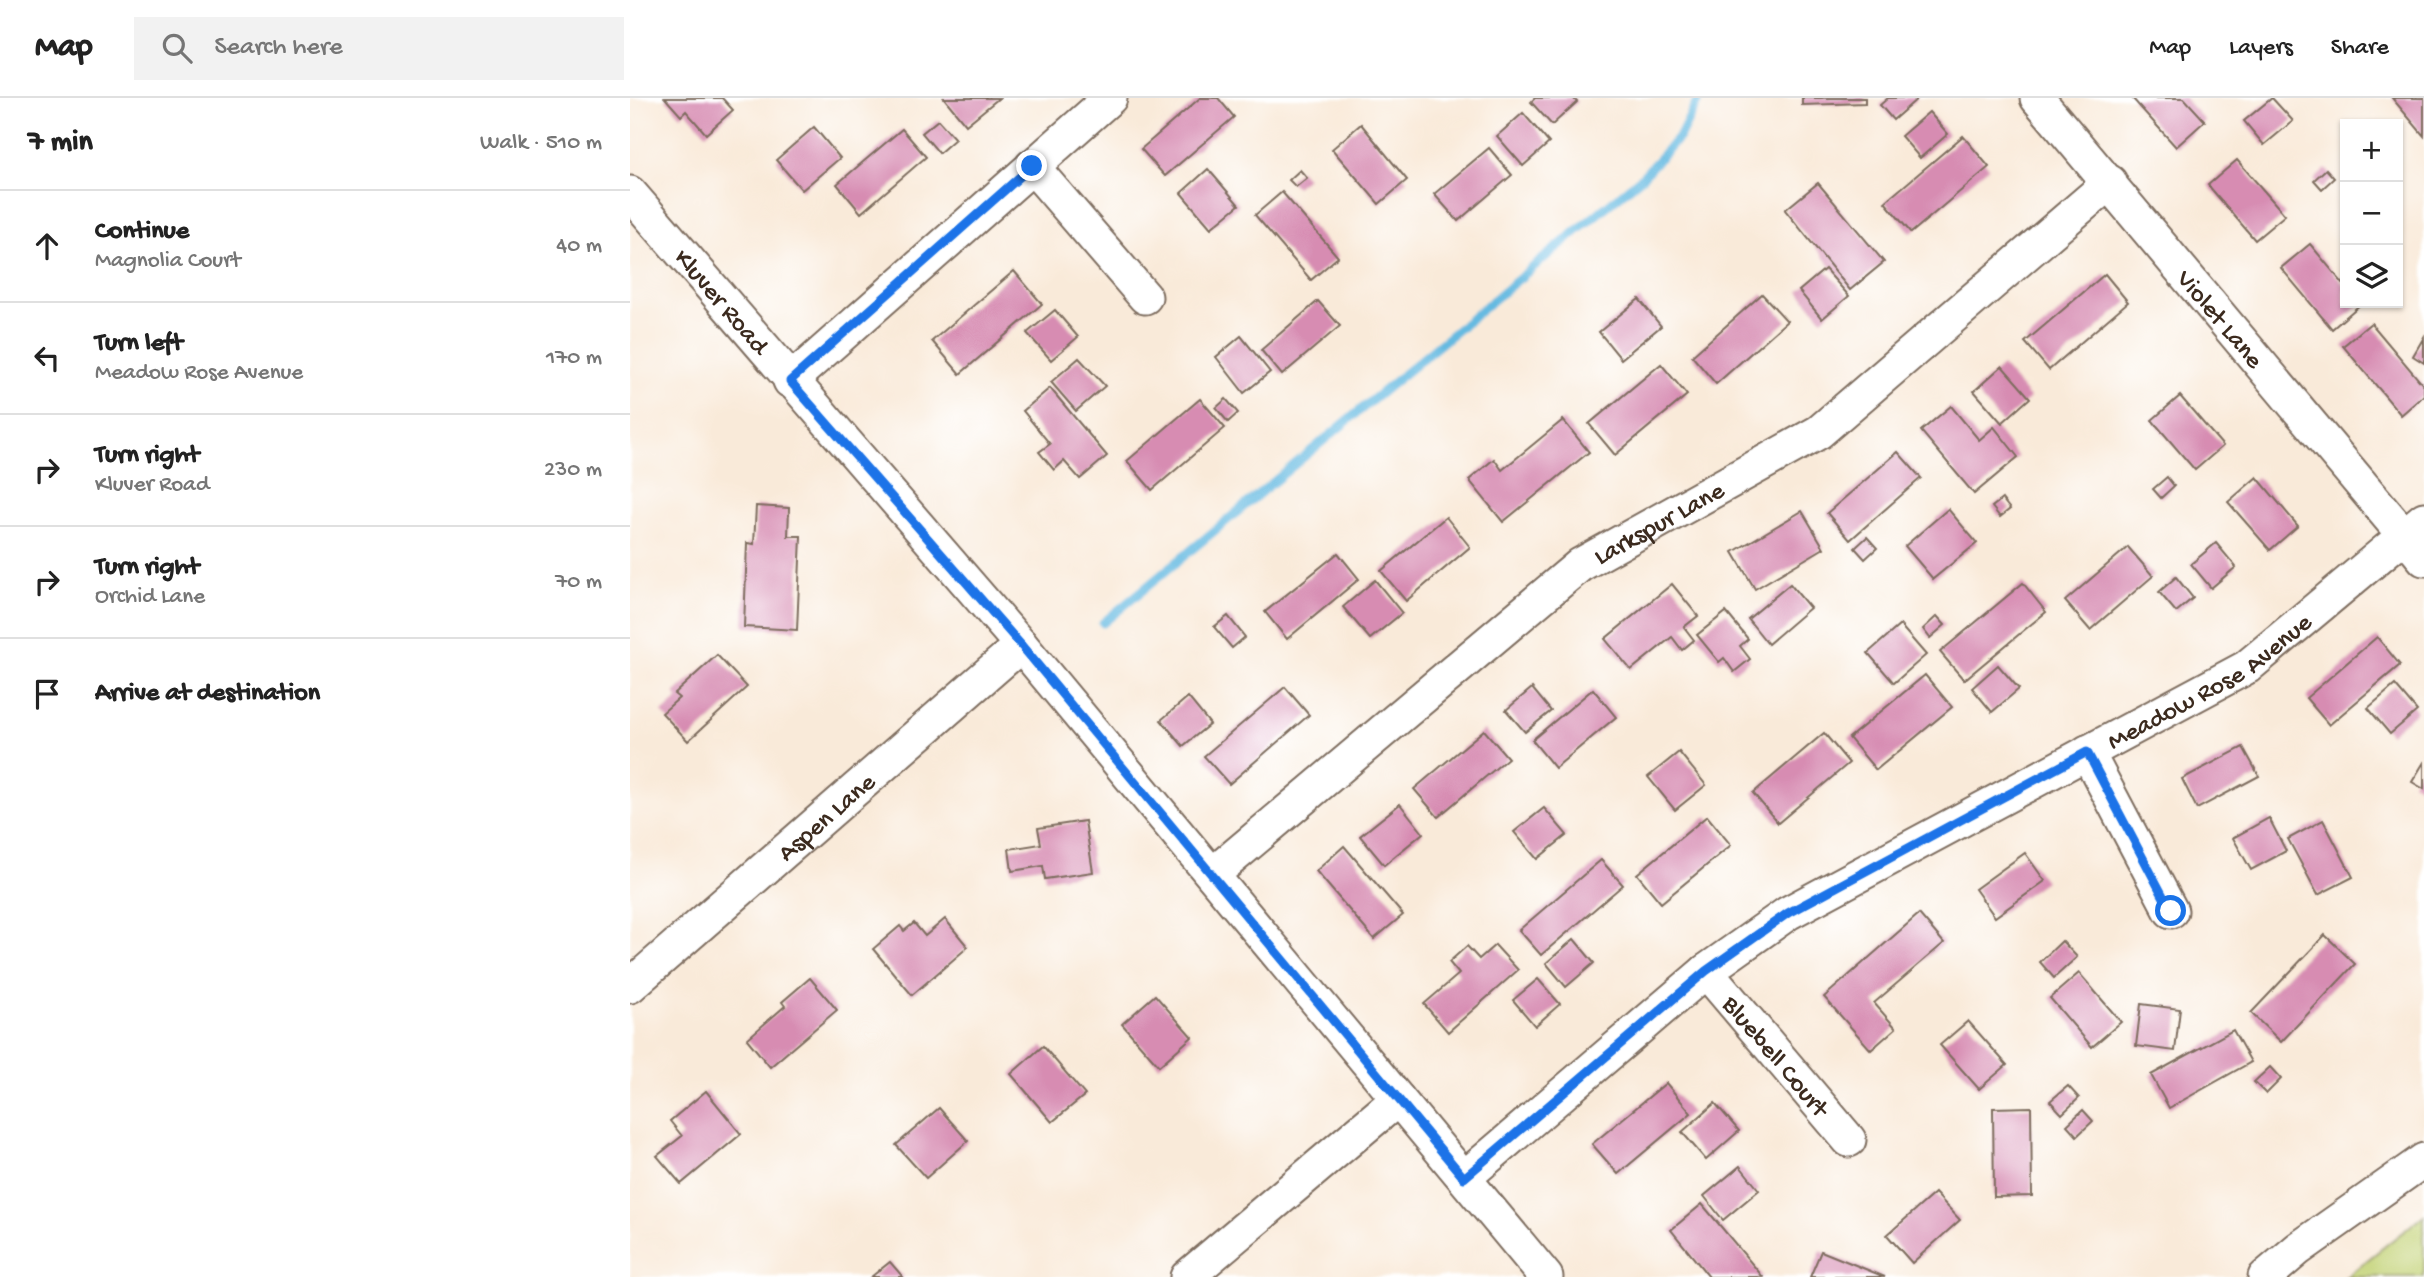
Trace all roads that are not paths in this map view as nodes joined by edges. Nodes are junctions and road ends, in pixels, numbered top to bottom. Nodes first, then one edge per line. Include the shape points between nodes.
1 (1110, 98) edge
2 (2037, 98) edge
3 (1032, 166) junction
4 (2110, 183) junction
5 (630, 193) edge
6 (1144, 297) dead end
7 (790, 381) junction
8 (2417, 538) edge
9 (1021, 645) junction
10 (2087, 752) junction
11 (1213, 874) junction
12 (2171, 911) dead end
13 (1706, 971) junction
14 (630, 986) edge
15 (1398, 1099) junction
16 (1849, 1140) dead end
17 (2424, 1160) edge
18 (1464, 1178) junction
19 (1188, 1277) edge
20 (1546, 1277) edge
21 (2265, 1277) edge

1 - 3 street
2 - 4 street, Violet Lane
3 - 6 street
3 - 7 street
4 - 8 street, Violet Lane
4 - 11 street, Larkspur Lane via 1819,432 1580,565
5 - 7 street, Kluver Road
7 - 9 street, Kluver Road
8 - 10 street, Meadow Rose Avenue via 2247,667
9 - 11 street, Kluver Road
9 - 14 street, Aspen Lane
10 - 12 street
10 - 13 street, Meadow Rose Avenue via 1788,913
11 - 15 street, Kluver Road
13 - 16 street, Bluebell Court
13 - 18 street, Meadow Rose Avenue
15 - 18 street, Kluver Road
15 - 19 street
17 - 21 street
18 - 20 street, Kluver Road

